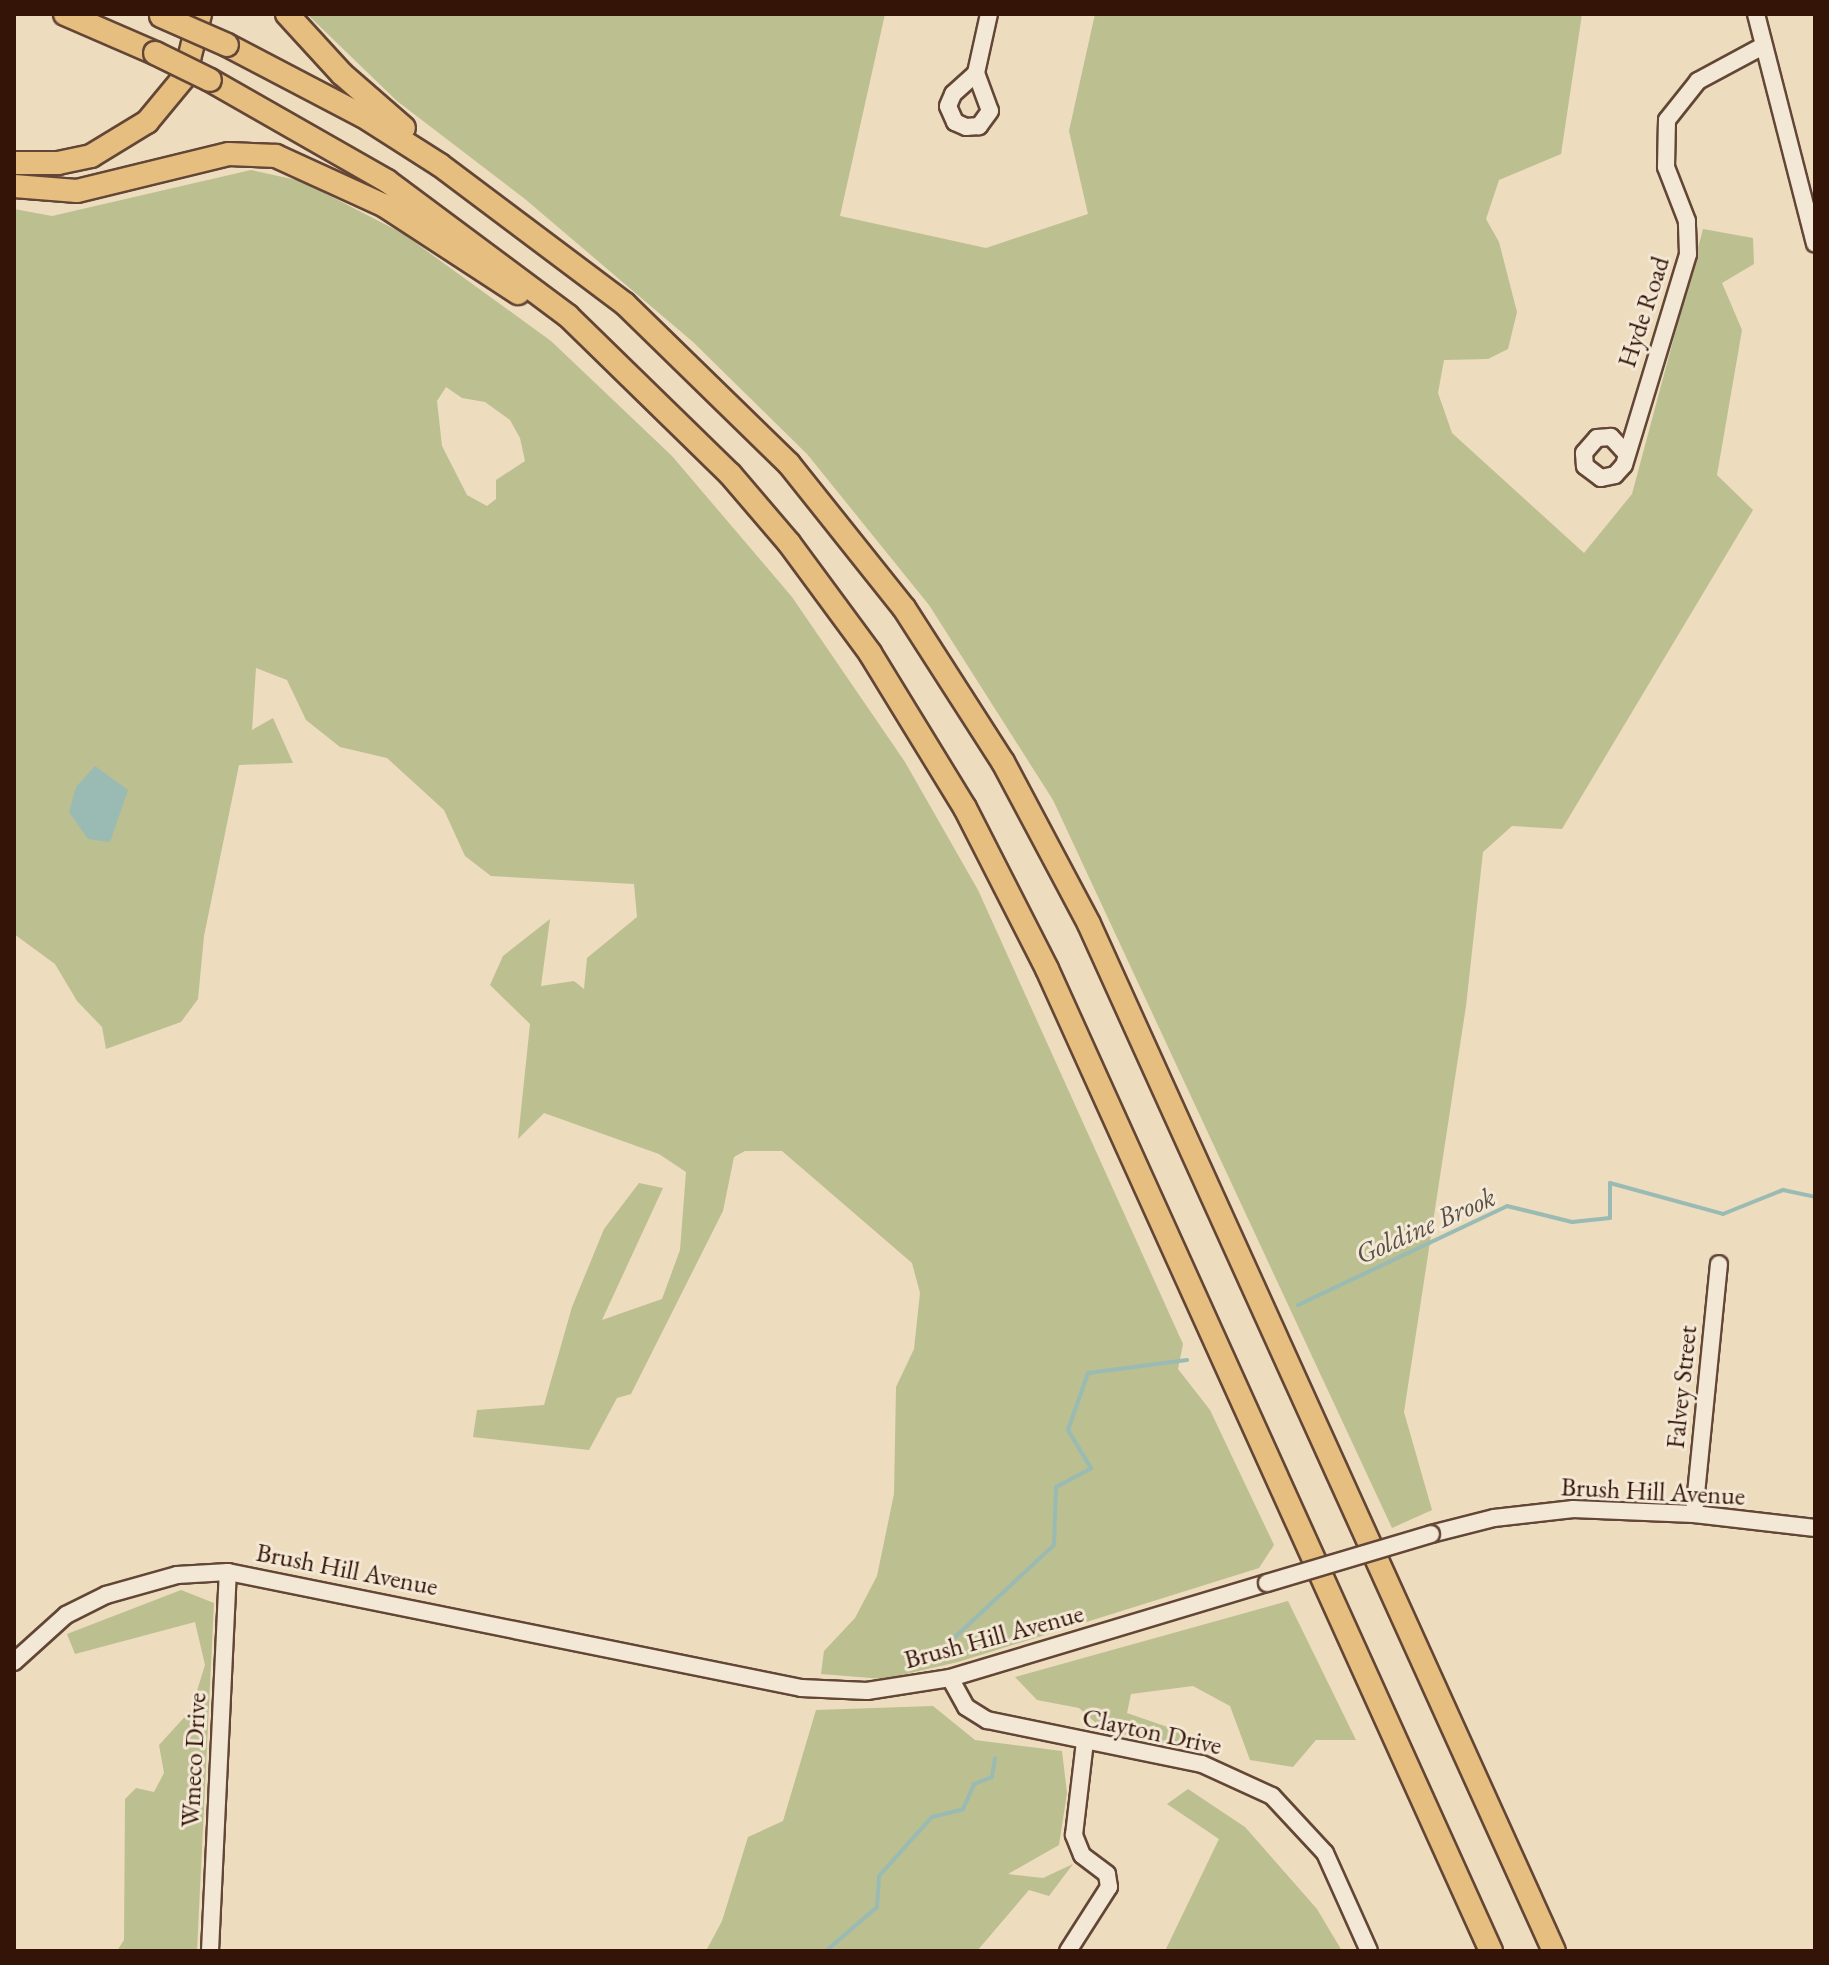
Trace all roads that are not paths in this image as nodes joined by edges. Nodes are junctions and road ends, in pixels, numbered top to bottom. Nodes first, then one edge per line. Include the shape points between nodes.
1 (65, 14) edge
2 (200, 14) edge
3 (287, 14) edge
4 (989, 14) edge
5 (1756, 14) edge
6 (158, 15) edge
7 (1763, 46) junction
8 (976, 73) dead end
9 (134, 132) junction
10 (14, 146) edge
11 (14, 163) edge
12 (14, 186) edge
13 (518, 219) junction
14 (1815, 244) edge
15 (603, 347) junction
16 (1625, 452) dead end
17 (1719, 1264) dead end
18 (1694, 1514) junction
19 (1815, 1528) edge
20 (228, 1572) junction
21 (14, 1662) edge
22 (950, 1678) junction
23 (1085, 1741) junction
24 (210, 1951) edge
25 (1068, 1951) edge
26 (1369, 1951) edge
27 (1491, 1951) edge
28 (1554, 1951) edge

1 - 15 highway, bridge via 155,53 310,133 425,206
2 - 9 highway via 185,76 158,112
3 - 13 highway via 358,89
4 - 8 street
5 - 7 street
6 - 13 highway, bridge via 227,45 389,132
7 - 14 street
7 - 16 street, Hyde Road via 1698,81 1667,120 1666,167 1687,221 1688,254
9 - 10 highway via 79,151
9 - 11 highway via 81,159
12 - 15 highway via 77,191 229,154 286,158 397,212
13 - 28 highway via 637,314 758,431 877,572 980,722 1109,966
15 - 27 highway via 699,441 789,543 870,653 965,808 1091,1067
17 - 18 street, Falvey Street
18 - 19 street, Brush Hill Avenue
18 - 22 street, Brush Hill Avenue, bridge via 1573,1509 1494,1518
20 - 21 street, Brush Hill Avenue via 159,1578 106,1595 66,1615
20 - 22 street, Brush Hill Avenue via 801,1688 878,1690
20 - 24 street, Wmeco Drive
22 - 23 street, Clayton Drive via 966,1707 987,1720
23 - 25 street via 1073,1832 1080,1852 1107,1874 1109,1887
23 - 26 street, Clayton Drive via 1202,1764 1272,1796 1325,1853

